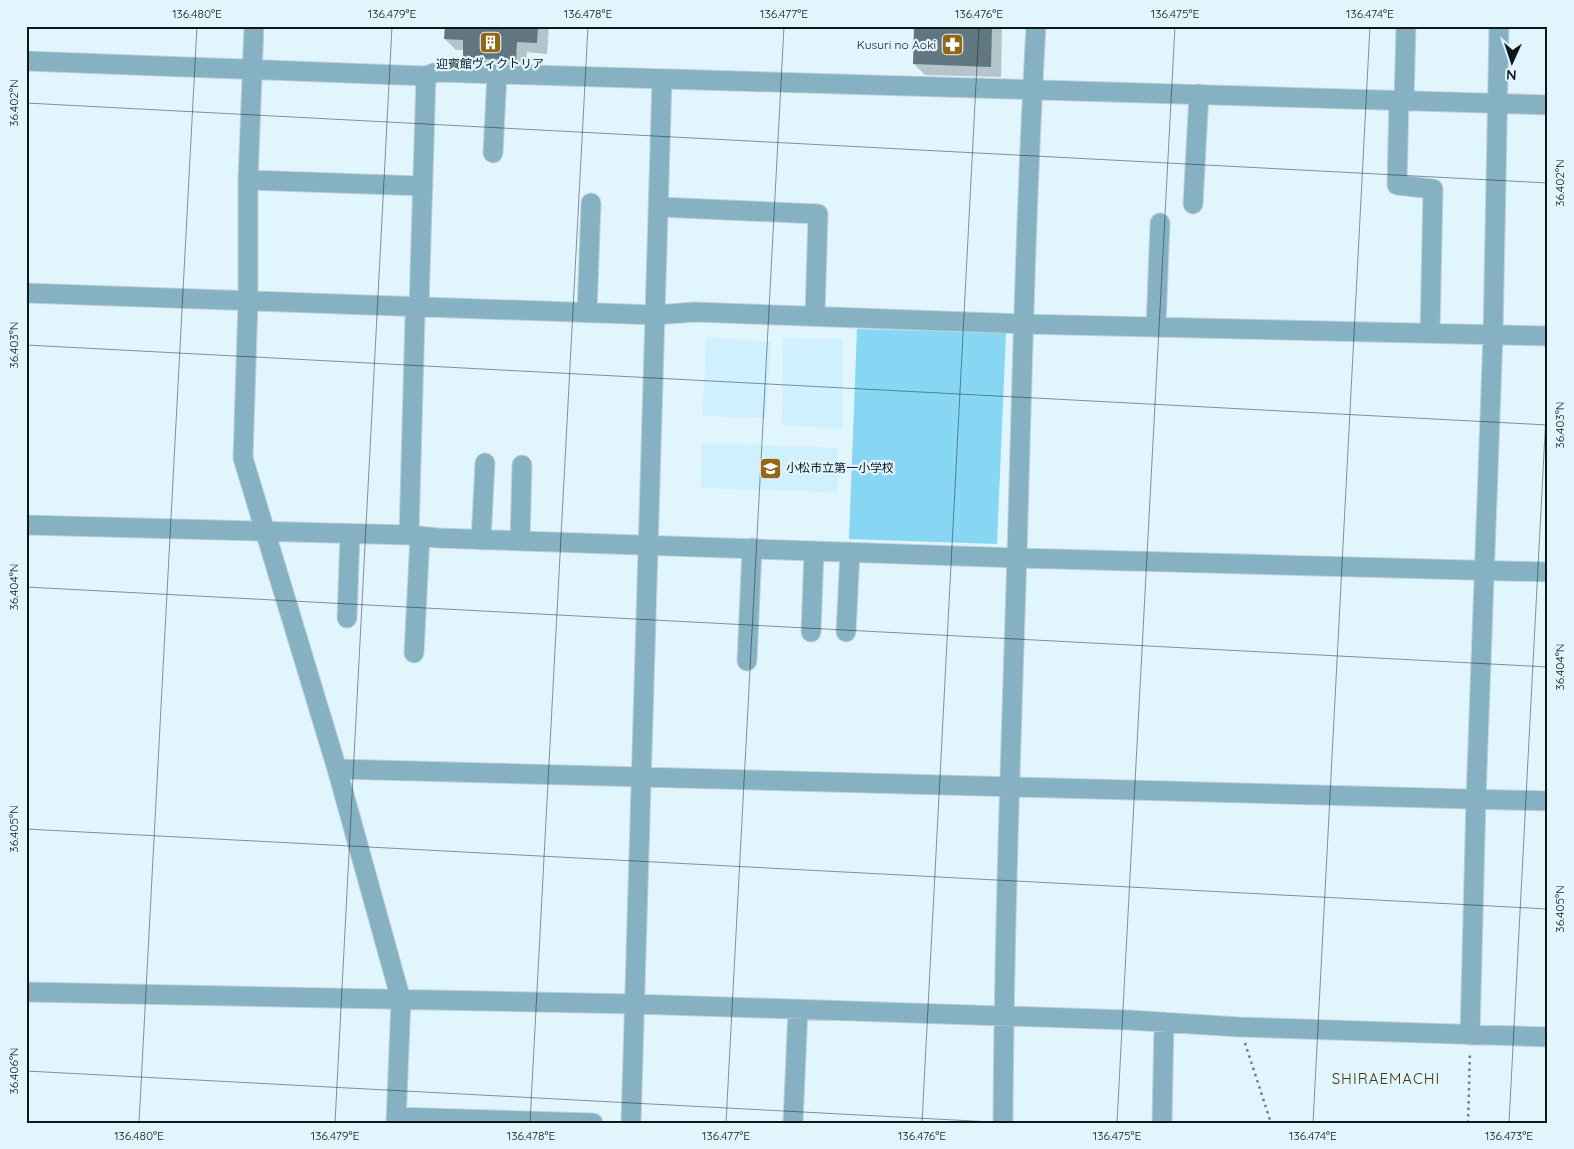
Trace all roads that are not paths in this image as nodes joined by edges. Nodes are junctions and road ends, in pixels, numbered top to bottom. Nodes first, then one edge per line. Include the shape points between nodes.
1 (254, 26) edge
2 (1036, 26) edge
3 (1406, 26) edge
4 (1499, 26) edge
5 (26, 61) edge
6 (252, 70) junction
7 (497, 74) junction
8 (426, 76) junction
9 (662, 79) junction
10 (1033, 89) junction
11 (1199, 94) junction
12 (1402, 100) junction
13 (1499, 103) junction
14 (1548, 105) edge
15 (493, 153) dead end
16 (248, 180) junction
17 (423, 186) junction
18 (591, 203) dead end
19 (1193, 204) dead end
20 (658, 207) junction
21 (1160, 223) dead end
22 (26, 293) edge
23 (248, 301) junction
24 (419, 307) junction
25 (587, 313) junction
26 (656, 315) junction
27 (815, 316) junction
28 (1024, 324) junction
29 (1156, 327) junction
30 (1430, 333) junction
31 (1493, 335) junction
32 (1548, 336) edge
33 (485, 463) dead end
34 (522, 464) dead end
35 (26, 525) edge
36 (266, 532) junction
37 (350, 534) junction
38 (415, 536) junction
39 (481, 540) junction
40 (520, 541) junction
41 (649, 545) junction
42 (752, 548) junction
43 (814, 551) junction
44 (850, 552) junction
45 (1017, 558) junction
46 (1484, 571) junction
47 (1548, 572) edge
48 (347, 618) dead end
49 (811, 632) dead end
50 (846, 632) dead end
51 (414, 653) dead end
52 (747, 661) dead end
53 (337, 769) junction
54 (641, 776) junction
55 (1009, 786) junction
56 (1476, 798) junction
57 (1548, 801) edge
58 (26, 992) edge
59 (401, 1000) junction
60 (635, 1004) junction
61 (798, 1009) junction
62 (1004, 1016) junction
63 (1164, 1022) junction
64 (1470, 1035) junction
65 (1548, 1037) edge
66 (396, 1120) edge
67 (593, 1123) edge
68 (631, 1123) edge
69 (793, 1123) edge
70 (1003, 1123) edge
71 (1162, 1123) edge

1 - 6 street
2 - 10 street
3 - 12 street
4 - 13 street
5 - 6 street
6 - 8 street
6 - 16 street
7 - 8 street via 437,72
7 - 9 street
7 - 15 street
8 - 17 street
9 - 10 street
9 - 20 street
10 - 11 street
10 - 28 street
11 - 12 street
11 - 19 street
12 - 13 street
12 - 30 street via 1397,185 1433,189
13 - 14 street
13 - 31 street
16 - 17 street
16 - 23 street
17 - 24 street
18 - 25 street
20 - 26 street
20 - 27 street via 818,214
21 - 29 street
22 - 23 street
23 - 24 street
23 - 36 street via 243,458
24 - 25 street
24 - 38 street via 416,316
25 - 26 street
26 - 27 street via 694,312
26 - 41 street
27 - 28 street
28 - 29 street
28 - 45 street
29 - 30 street
30 - 31 street
31 - 32 street
31 - 46 street
33 - 39 street
34 - 40 street
35 - 36 street
36 - 37 street
36 - 53 street
37 - 38 street
37 - 48 street
38 - 39 street
38 - 51 street
39 - 40 street
40 - 41 street
41 - 42 street
41 - 54 street
42 - 43 street
42 - 52 street
43 - 44 street
43 - 49 street
44 - 45 street
44 - 50 street
45 - 46 street
45 - 55 street
46 - 47 street
46 - 56 street
53 - 54 street
53 - 59 street
54 - 55 street
54 - 60 street
55 - 56 street
55 - 62 street
56 - 57 street
56 - 64 street
58 - 59 street
59 - 60 street
59 - 66 street
60 - 61 street
60 - 68 street
61 - 62 street
61 - 69 street
62 - 63 street
62 - 70 street
63 - 64 street
63 - 71 street
64 - 65 street
66 - 67 street

